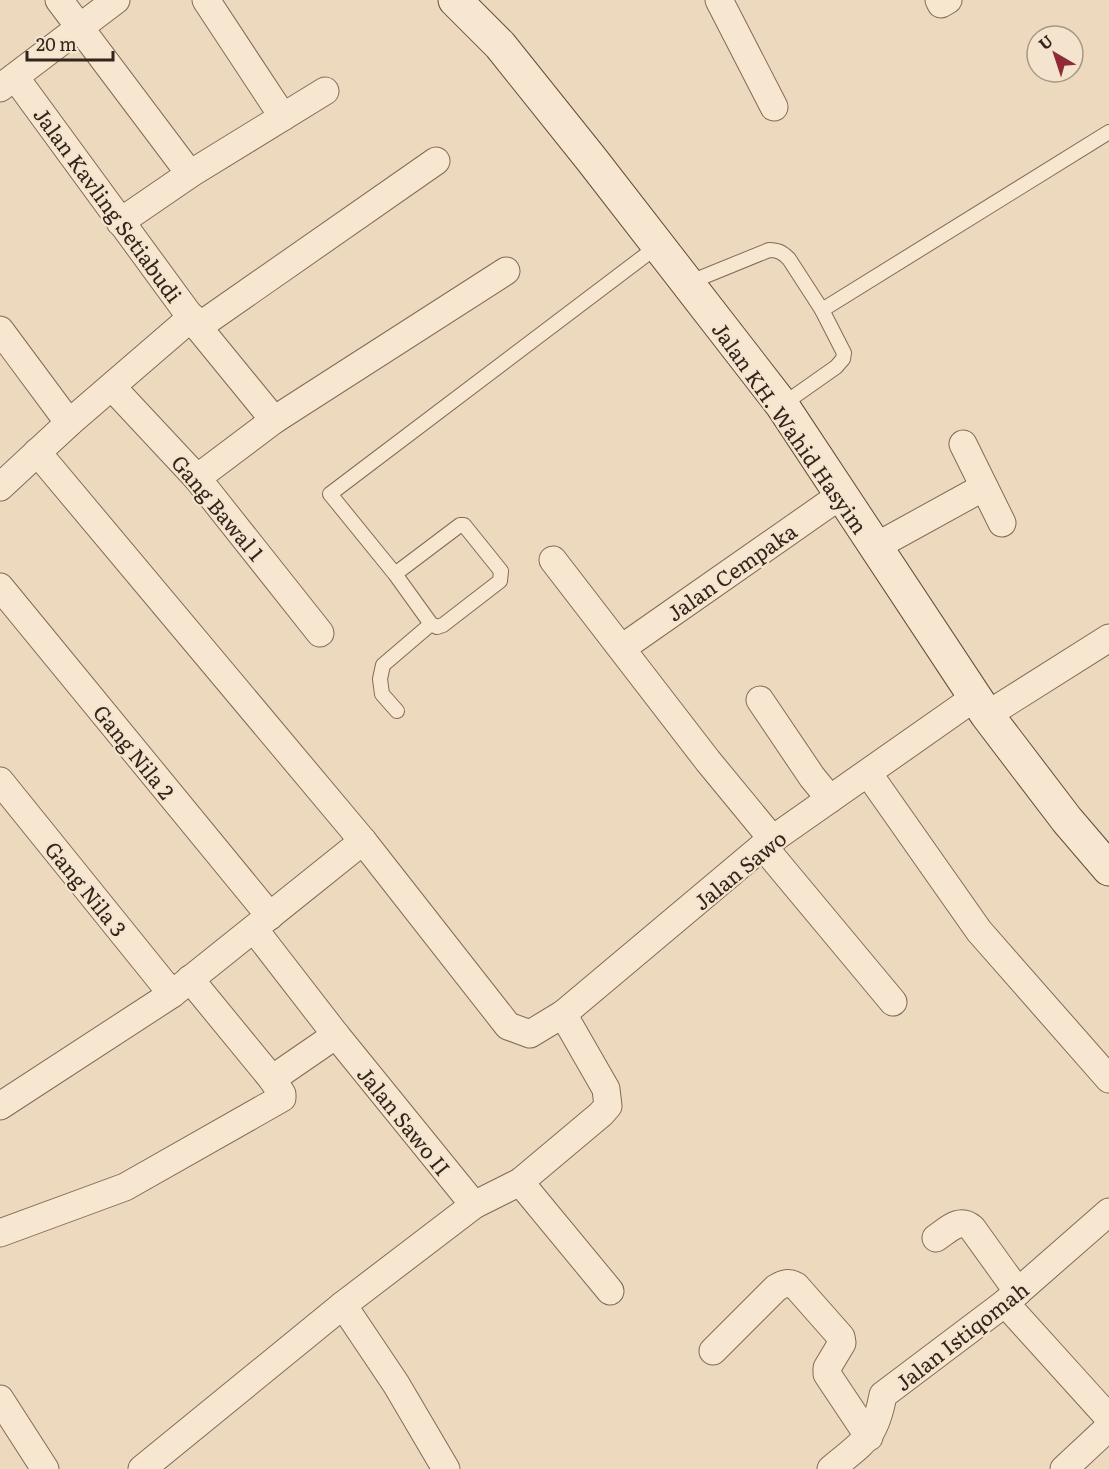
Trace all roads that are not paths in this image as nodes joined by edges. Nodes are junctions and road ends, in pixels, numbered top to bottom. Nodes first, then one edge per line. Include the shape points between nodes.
1 (59, 0) edge
2 (116, 0) edge
3 (206, 0) edge
4 (455, 0) edge
5 (719, 0) edge
6 (939, 0) edge
7 (948, 0) edge
8 (79, 28) junction
9 (4, 85) edge
10 (326, 91) dead end
11 (774, 107) dead end
12 (283, 117) junction
13 (1109, 132) edge
14 (436, 161) dead end
15 (190, 174) junction
16 (120, 222) junction
17 (659, 245) junction
18 (506, 271) dead end
19 (688, 283) junction
20 (822, 310) junction
21 (195, 322) junction
22 (0, 330) edge
23 (112, 387) junction
24 (782, 405) junction
25 (274, 420) junction
26 (69, 423) junction
27 (963, 444) dead end
28 (37, 452) junction
29 (197, 477) junction
30 (0, 487) edge
31 (984, 487) junction
32 (841, 495) junction
33 (1002, 523) dead end
34 (875, 547) junction
35 (553, 560) dead end
36 (395, 574) junction
37 (0, 587) edge
38 (431, 624) junction
39 (320, 633) dead end
40 (1109, 638) edge
41 (622, 648) junction
42 (760, 700) dead end
43 (980, 706) junction
44 (397, 711) dead end
45 (868, 773) junction
46 (0, 782) edge
47 (830, 799) junction
48 (363, 841) junction
49 (768, 843) junction
50 (1109, 868) edge
51 (262, 923) junction
52 (181, 987) junction
53 (893, 1002) dead end
54 (563, 1014) junction
55 (336, 1035) junction
56 (272, 1079) junction
57 (1109, 1079) edge
58 (0, 1106) edge
59 (520, 1182) junction
60 (474, 1205) junction
61 (1109, 1212) edge
62 (0, 1233) edge
63 (936, 1238) dead end
64 (610, 1291) dead end
65 (1012, 1298) junction
66 (343, 1305) junction
67 (713, 1350) dead end
68 (0, 1399) edge
69 (1109, 1418) edge
70 (1109, 1427) edge
71 (869, 1437) junction
72 (45, 1469) edge
73 (142, 1469) edge
74 (446, 1469) edge
75 (831, 1469) edge
76 (1064, 1469) edge

1 - 8 street
2 - 8 street, Jalan Kavling Setiabudi
3 - 12 street
4 - 17 street, Jalan KH. Wahid Hasyim via 500,45
5 - 11 street
6 - 7 street via 941,4
8 - 9 street, Jalan Kavling Setiabudi
8 - 15 street
9 - 16 street, Jalan Kavling Setiabudi via 114,209
10 - 12 street
12 - 15 street
13 - 20 lane
14 - 21 street
15 - 16 street
16 - 21 street, Jalan Kavling Setiabudi
17 - 19 street, Jalan KH. Wahid Hasyim
17 - 36 lane via 330,494
18 - 25 street
19 - 20 lane via 777,250 789,259
19 - 24 street, Jalan KH. Wahid Hasyim
20 - 24 lane via 844,352 843,359
21 - 23 street, Jalan Kavling Setiabudi
21 - 25 street
22 - 26 street
23 - 26 street, Jalan Kavling Setiabudi
23 - 29 street, Gang Bawal 1
24 - 32 street, Jalan KH. Wahid Hasyim
25 - 29 street
26 - 28 street, Jalan Kavling Setiabudi
27 - 31 street
28 - 30 street, Jalan Kavling Setiabudi
28 - 48 street
29 - 39 street, Gang Bawal 1
31 - 33 street
31 - 34 street
32 - 34 street, Jalan KH. Wahid Hasyim
32 - 41 street, Jalan Cempaka
34 - 43 street, Jalan KH. Wahid Hasyim
35 - 41 street
36 - 38 lane
36 - 38 lane via 460,525 501,571 500,581 443,625
37 - 51 street, Gang Nila 2
38 - 44 lane via 383,665 382,694
40 - 43 street, Jalan Sawo
41 - 49 street
42 - 47 street
43 - 45 street, Jalan Sawo
43 - 50 street, Jalan KH. Wahid Hasyim
45 - 47 street, Jalan Sawo
45 - 57 street via 979,931
46 - 52 street, Gang Nila 3
47 - 49 street, Jalan Sawo
48 - 51 street
48 - 54 street, Jalan Sawo via 508,1026 530,1034
49 - 53 street
49 - 54 street, Jalan Sawo
51 - 52 street
51 - 55 street, Gang Nila 2
52 - 56 street, Gang Nila 3
52 - 58 street
54 - 59 street via 606,1089 608,1106
55 - 56 street
55 - 60 street, Jalan Sawo II
56 - 62 street via 282,1098 258,1113 125,1187
59 - 60 street
59 - 64 street
60 - 66 street
61 - 65 street, Jalan Istiqomah
63 - 65 street via 956,1224 967,1224
65 - 69 street
65 - 71 street, Jalan Istiqomah via 884,1395
66 - 73 street
66 - 74 street
67 - 71 street via 776,1288 790,1283 796,1286 841,1337 842,1343 827,1374
68 - 72 street
70 - 76 street
71 - 75 street, Jalan Istiqomah

